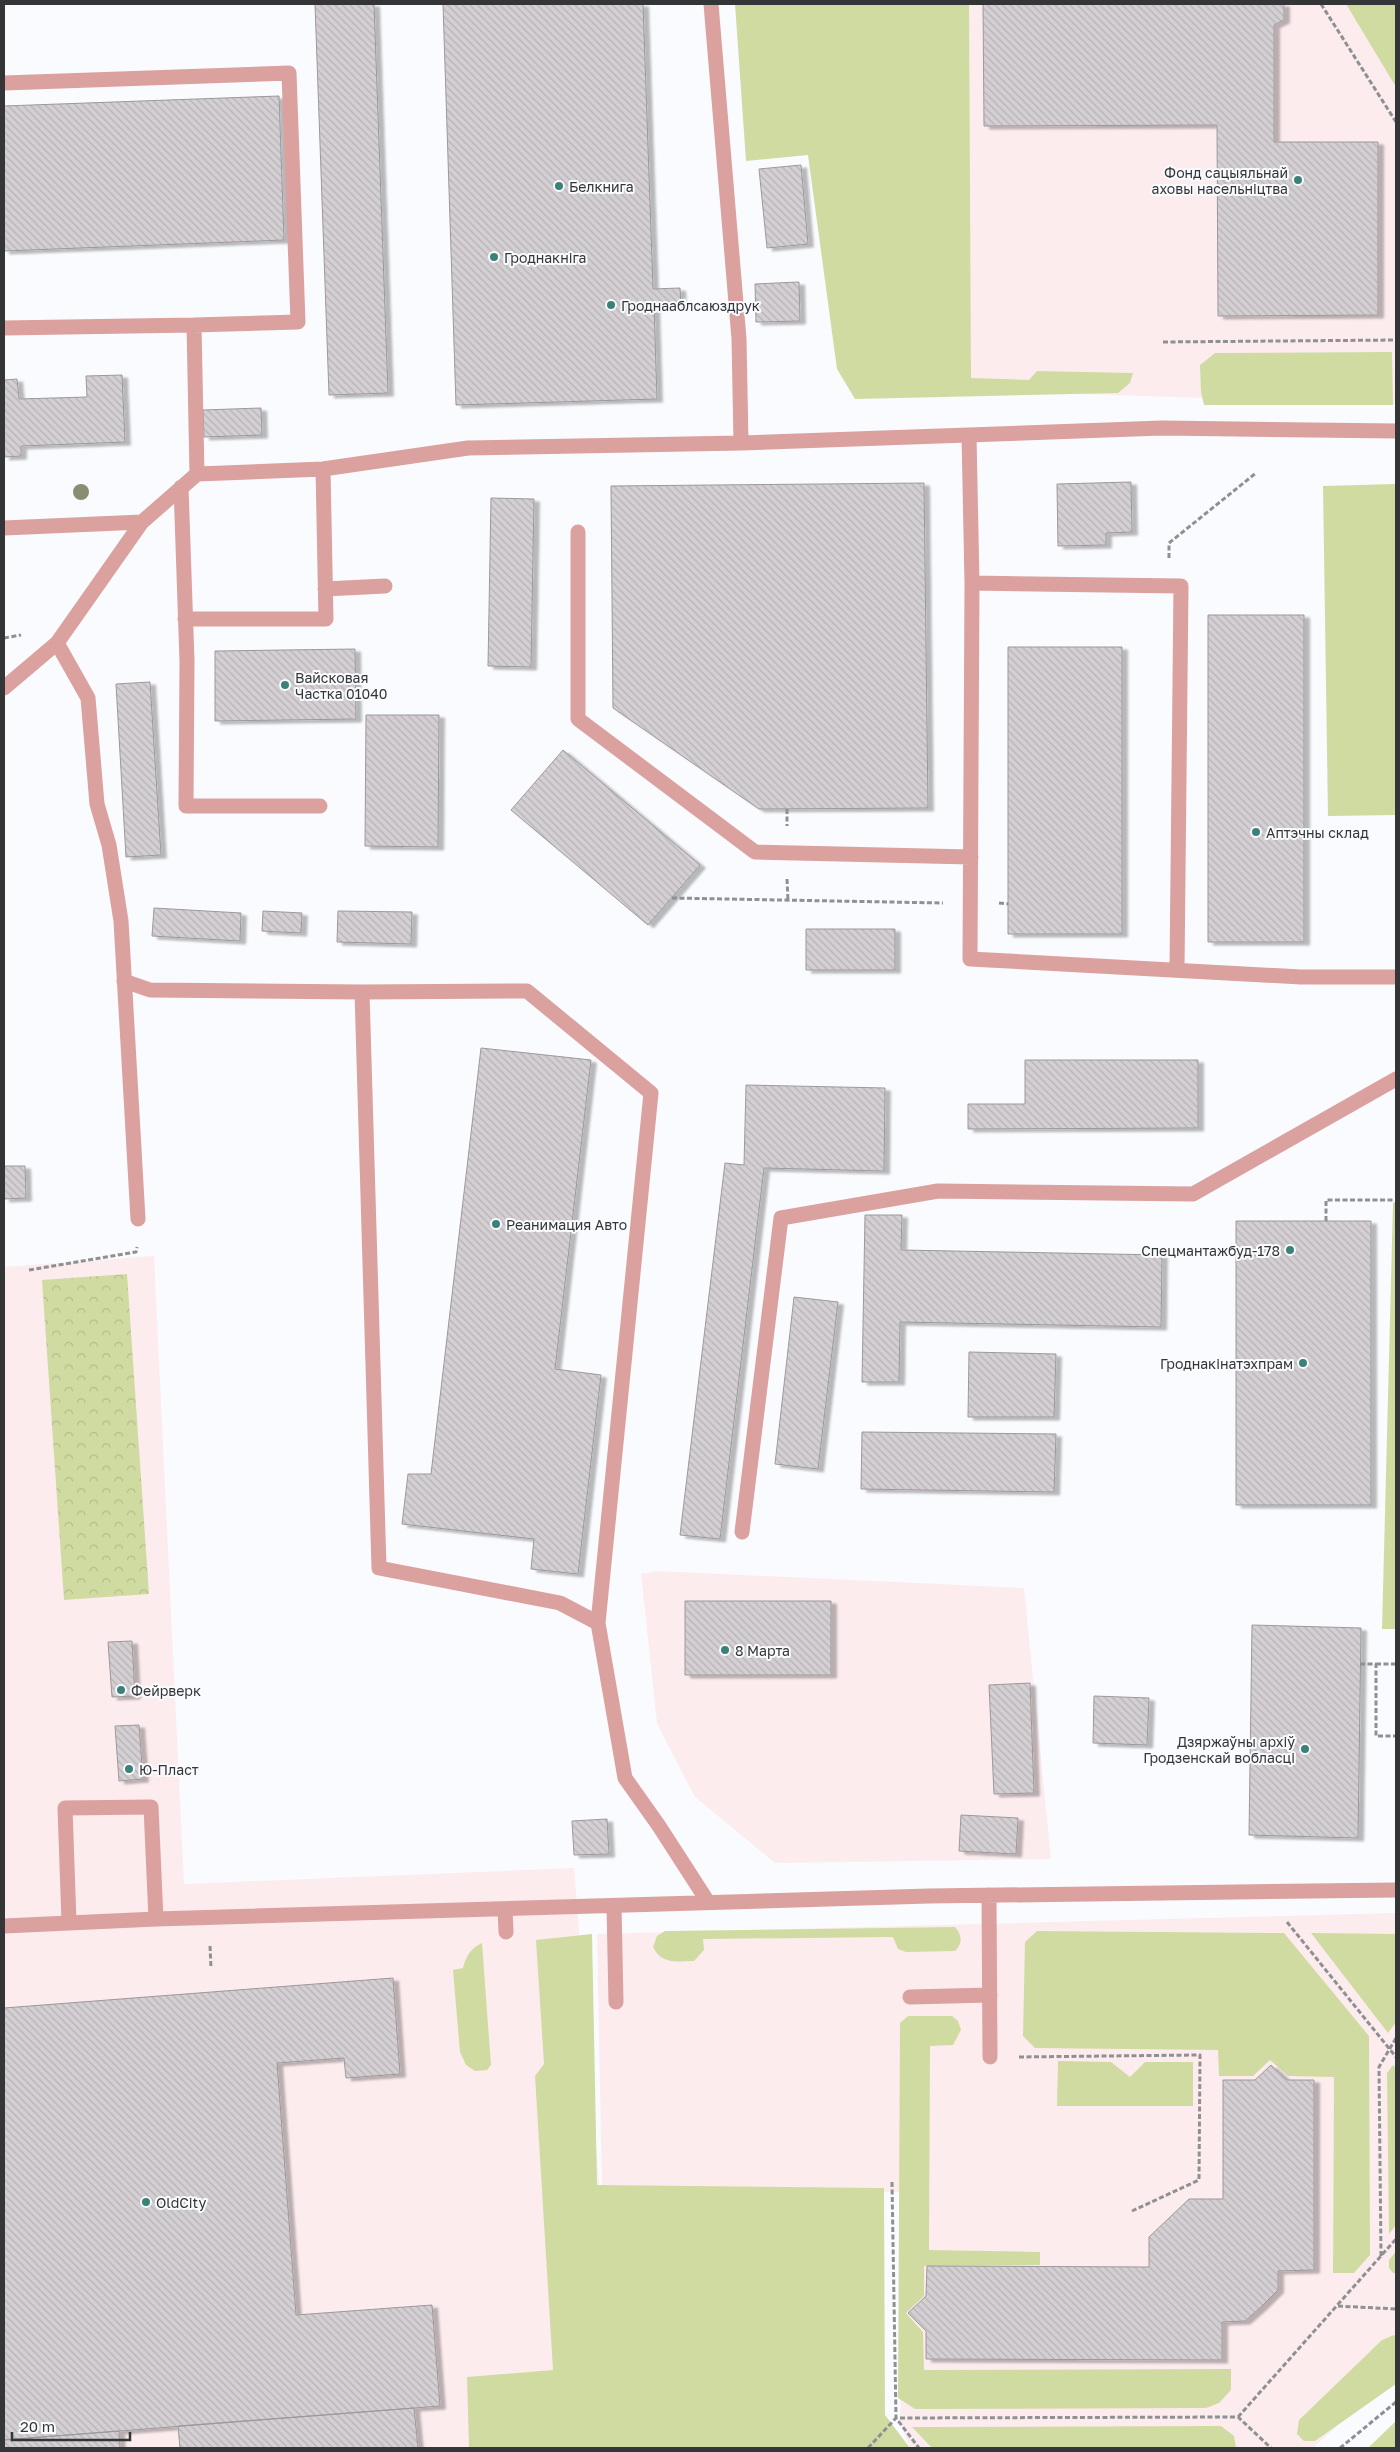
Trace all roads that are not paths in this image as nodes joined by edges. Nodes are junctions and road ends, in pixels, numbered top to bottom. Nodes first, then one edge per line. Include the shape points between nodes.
1 (711, 4) edge
2 (4, 83) edge
3 (194, 325) junction
4 (4, 328) edge
5 (1396, 431) edge
6 (969, 435) junction
7 (741, 443) junction
8 (323, 469) junction
9 (197, 474) junction
10 (181, 487) junction
11 (142, 522) junction
12 (4, 528) edge
13 (578, 532) dead end
14 (972, 583) junction
15 (385, 586) dead end
16 (325, 589) junction
17 (186, 619) junction
18 (57, 643) junction
19 (4, 688) edge
20 (320, 806) dead end
21 (971, 857) junction
22 (1178, 970) junction
23 (1396, 977) edge
24 (124, 982) junction
25 (362, 992) junction
26 (1396, 1079) edge
27 (138, 1219) dead end
28 (742, 1532) dead end
29 (598, 1623) junction
30 (1396, 1890) edge
31 (989, 1895) junction
32 (708, 1902) junction
33 (614, 1906) junction
34 (505, 1909) junction
35 (156, 1919) junction
36 (69, 1922) junction
37 (4, 1926) edge
38 (506, 1932) dead end
39 (990, 1995) junction
40 (910, 1997) dead end
41 (616, 2002) dead end
42 (990, 2057) road end

1 - 7 lane via 739,339
2 - 3 lane via 290,73 298,322
3 - 4 lane
3 - 9 lane
5 - 6 lane via 1162,428
6 - 7 lane
6 - 14 lane
7 - 8 lane via 468,448
8 - 9 lane
8 - 16 lane
9 - 10 lane
10 - 11 lane
10 - 17 lane
11 - 12 lane
11 - 18 lane
13 - 21 lane via 578,718 755,852
14 - 21 lane
14 - 22 lane via 1181,586
15 - 16 lane
16 - 17 lane via 326,619
17 - 20 lane via 186,806
18 - 19 lane
18 - 24 lane via 88,698 97,804 109,846 121,921
21 - 22 lane via 970,959
22 - 23 lane via 1301,977
24 - 25 lane via 150,990
24 - 27 lane
25 - 29 lane via 379,1568 560,1603
25 - 29 lane via 527,991 651,1093
26 - 28 lane via 1193,1194 938,1192 781,1218
29 - 32 lane via 625,1778
30 - 31 lane
31 - 32 lane
31 - 39 lane
32 - 33 lane
33 - 34 lane
33 - 41 lane
34 - 35 lane
34 - 38 lane
35 - 36 lane
35 - 36 lane via 151,1807 65,1808
36 - 37 lane
39 - 40 lane
39 - 42 lane

